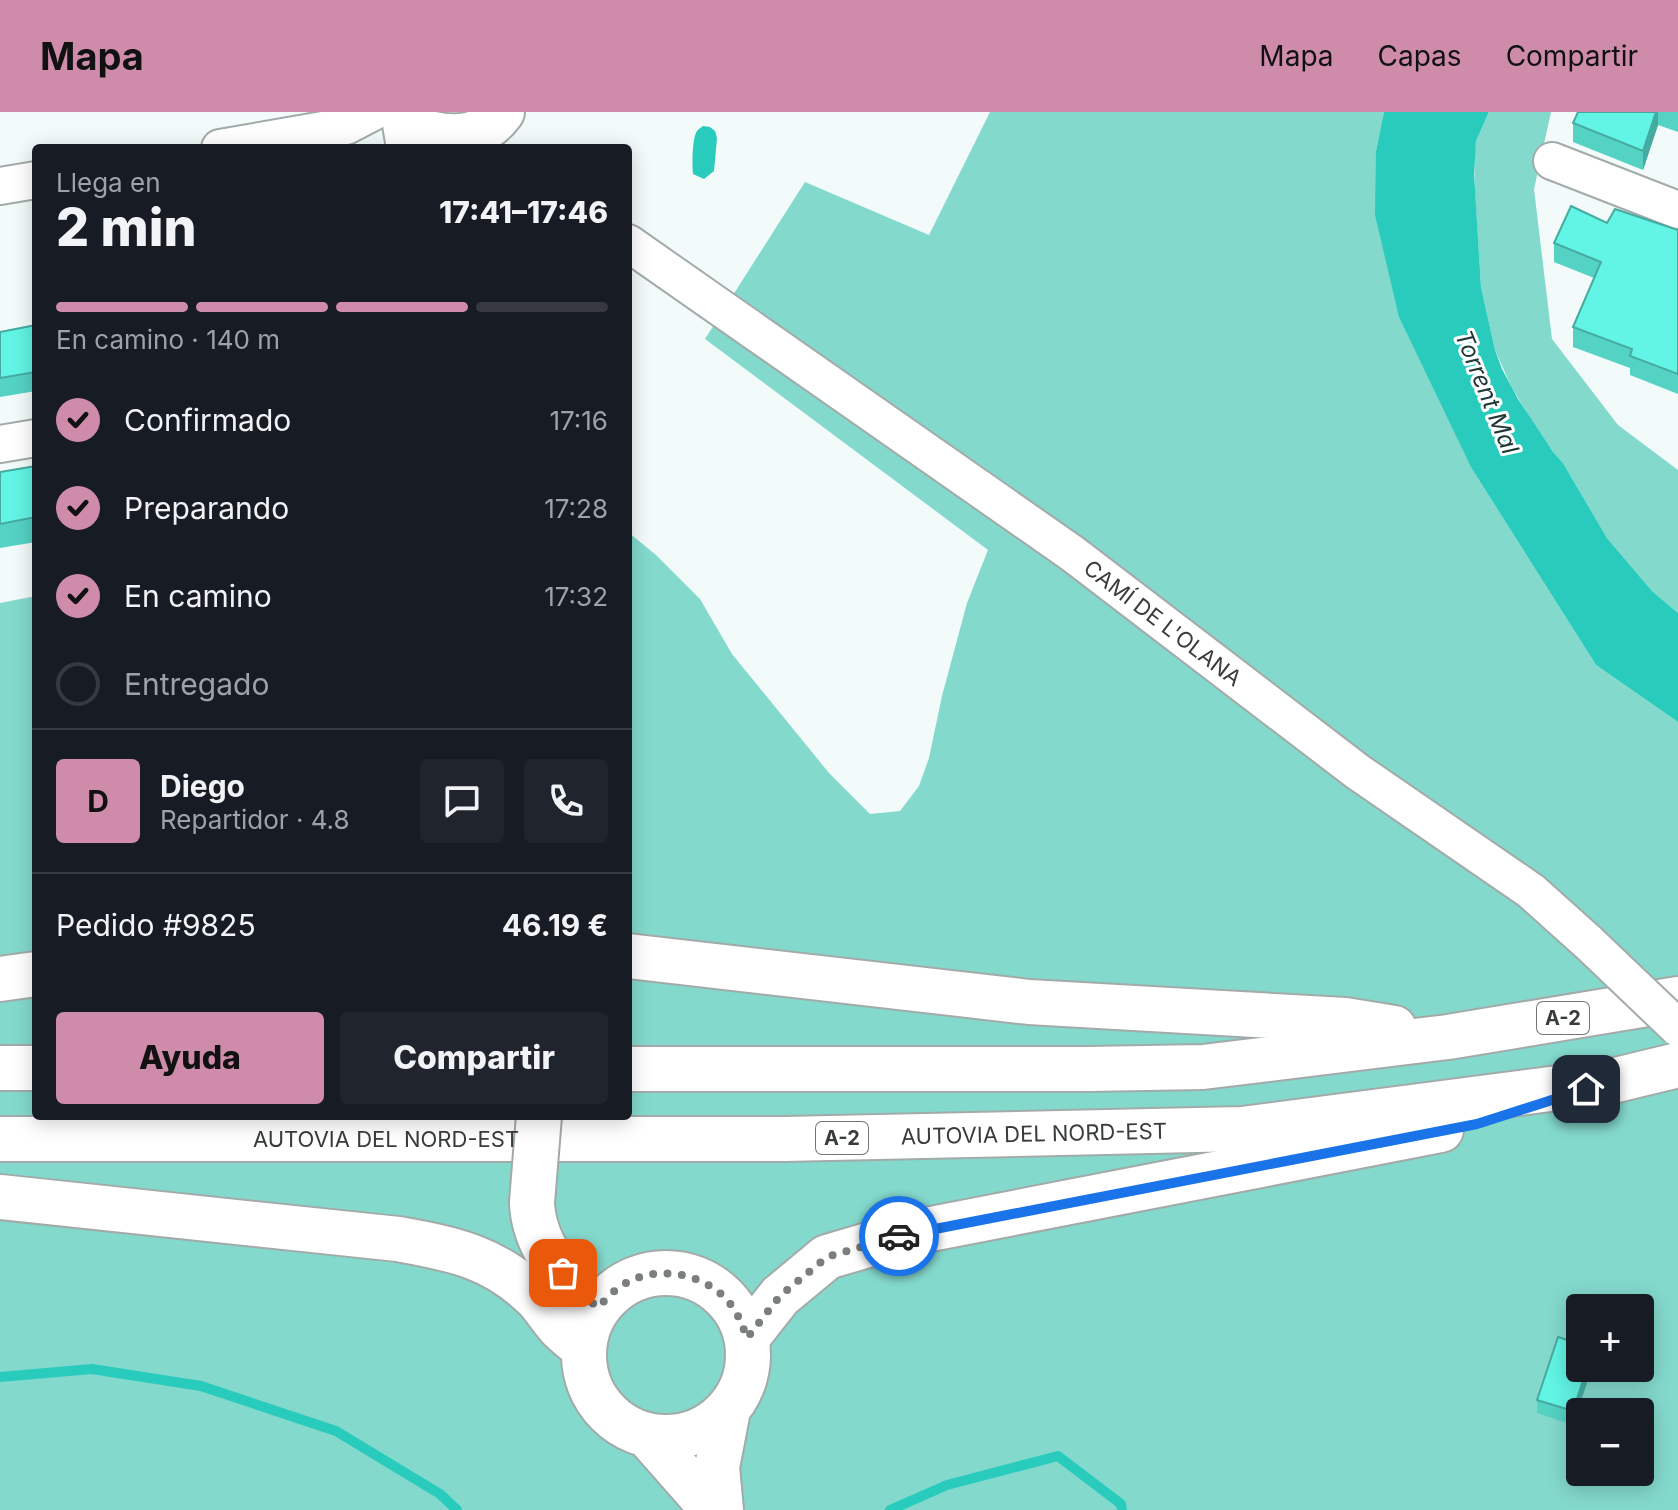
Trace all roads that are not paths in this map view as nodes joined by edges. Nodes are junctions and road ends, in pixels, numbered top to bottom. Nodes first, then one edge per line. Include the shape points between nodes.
1 (373, 112) edge
2 (413, 130) edge
3 (488, 134) edge
4 (243, 144) edge
5 (1552, 161) dead end
6 (32, 181) edge
7 (0, 186) edge
8 (1678, 210) edge
9 (632, 246) edge
10 (32, 439) edge
11 (0, 444) edge
12 (632, 956) edge
13 (32, 975) edge
14 (0, 979) edge
15 (1678, 999) edge
16 (1678, 1028) edge
17 (1448, 1037) junction
18 (1678, 1065) edge
19 (0, 1068) edge
20 (32, 1068) edge
21 (632, 1069) edge
22 (1612, 1081) junction
23 (539, 1120) edge
24 (0, 1139) edge
25 (0, 1197) edge
26 (599, 1307) junction
27 (747, 1338) junction
28 (583, 1348) junction
29 (728, 1410) junction
30 (647, 1435) junction
31 (713, 1510) edge
32 (721, 1510) edge

1 - 4 street via 346,126
2 - 3 main road via 444,137
5 - 8 street
6 - 7 street
9 - 16 street, CAMÍ DE L'OLANA, bridge via 1073,554 1358,772 1510,875
10 - 11 street
12 - 17 main road via 1029,1002 1345,1020
13 - 14 main road
15 - 17 main road, A-2
17 - 21 main road, A-2 via 1203,1067
18 - 22 main road, AUTOVIA DEL NORD-EST / A-2
19 - 20 main road
22 - 24 main road, AUTOVIA DEL NORD-EST / A-2 via 1242,1129 784,1139
22 - 27 main road via 1477,1124 905,1234 827,1257 780,1296
23 - 26 main road, bridge via 532,1202 536,1232 552,1260 584,1298
25 - 28 main road via 438,1246 508,1274
26 - 27 main road via 618,1288 642,1276 696,1278 719,1292 737,1313
26 - 28 main road
27 - 29 main road via 748,1367
28 - 30 main road via 593,1395 608,1415
29 - 30 main road via 701,1430 677,1437
29 - 32 main road via 717,1467
30 - 31 main road

